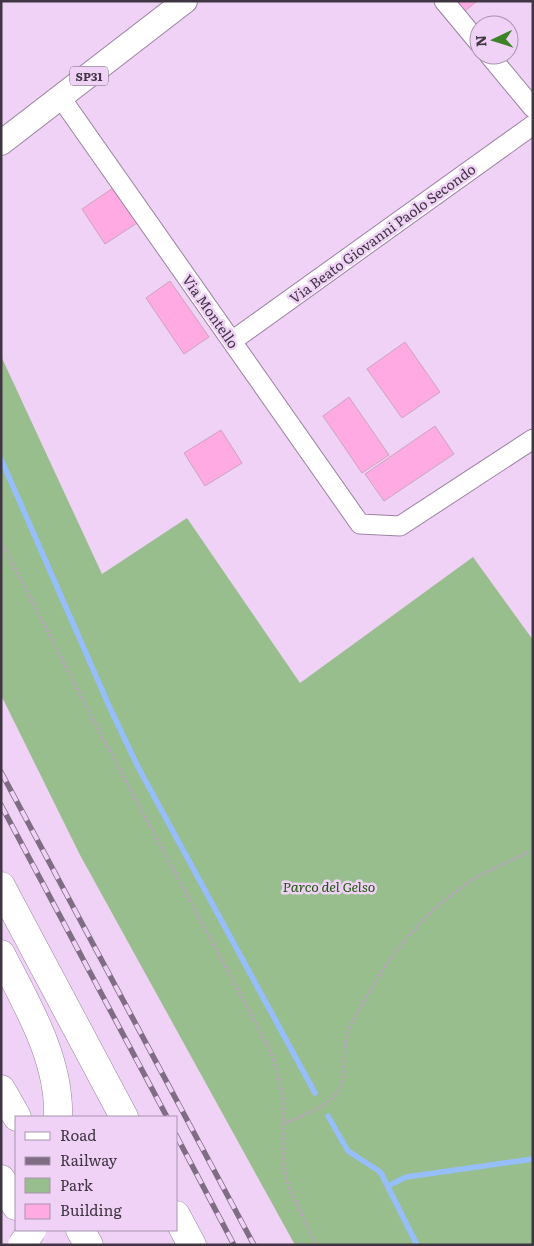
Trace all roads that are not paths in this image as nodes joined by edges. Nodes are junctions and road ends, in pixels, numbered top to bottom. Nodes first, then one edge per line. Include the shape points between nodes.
1 (444, 1) edge
2 (177, 4) edge
3 (469, 31) edge
4 (497, 65) edge
5 (61, 98) junction
6 (533, 108) edge
7 (533, 125) edge
8 (1, 143) edge
9 (232, 341) junction
10 (533, 439) edge
11 (1, 886) edge
12 (1, 954) edge
13 (1, 1088) edge
14 (16, 1116) edge
15 (58, 1116) edge
16 (123, 1116) edge
17 (1, 1179) edge
18 (15, 1204) edge
19 (178, 1219) edge
20 (30, 1231) edge
21 (31, 1231) edge
22 (81, 1231) edge
23 (22, 1245) edge
24 (38, 1245) edge
25 (89, 1245) edge
26 (192, 1245) edge

1 - 3 street
2 - 5 main road, SP31
4 - 6 street
5 - 8 main road, SP31
5 - 9 street, Via Montello
7 - 9 street, Via Beato Giovanni Paolo Secondo
9 - 10 street, Via Montello via 360,524 400,526
11 - 16 highway
12 - 15 highway via 51,1061
13 - 14 highway
17 - 18 highway
19 - 26 highway
20 - 23 highway, bridge
21 - 24 highway
22 - 25 highway

